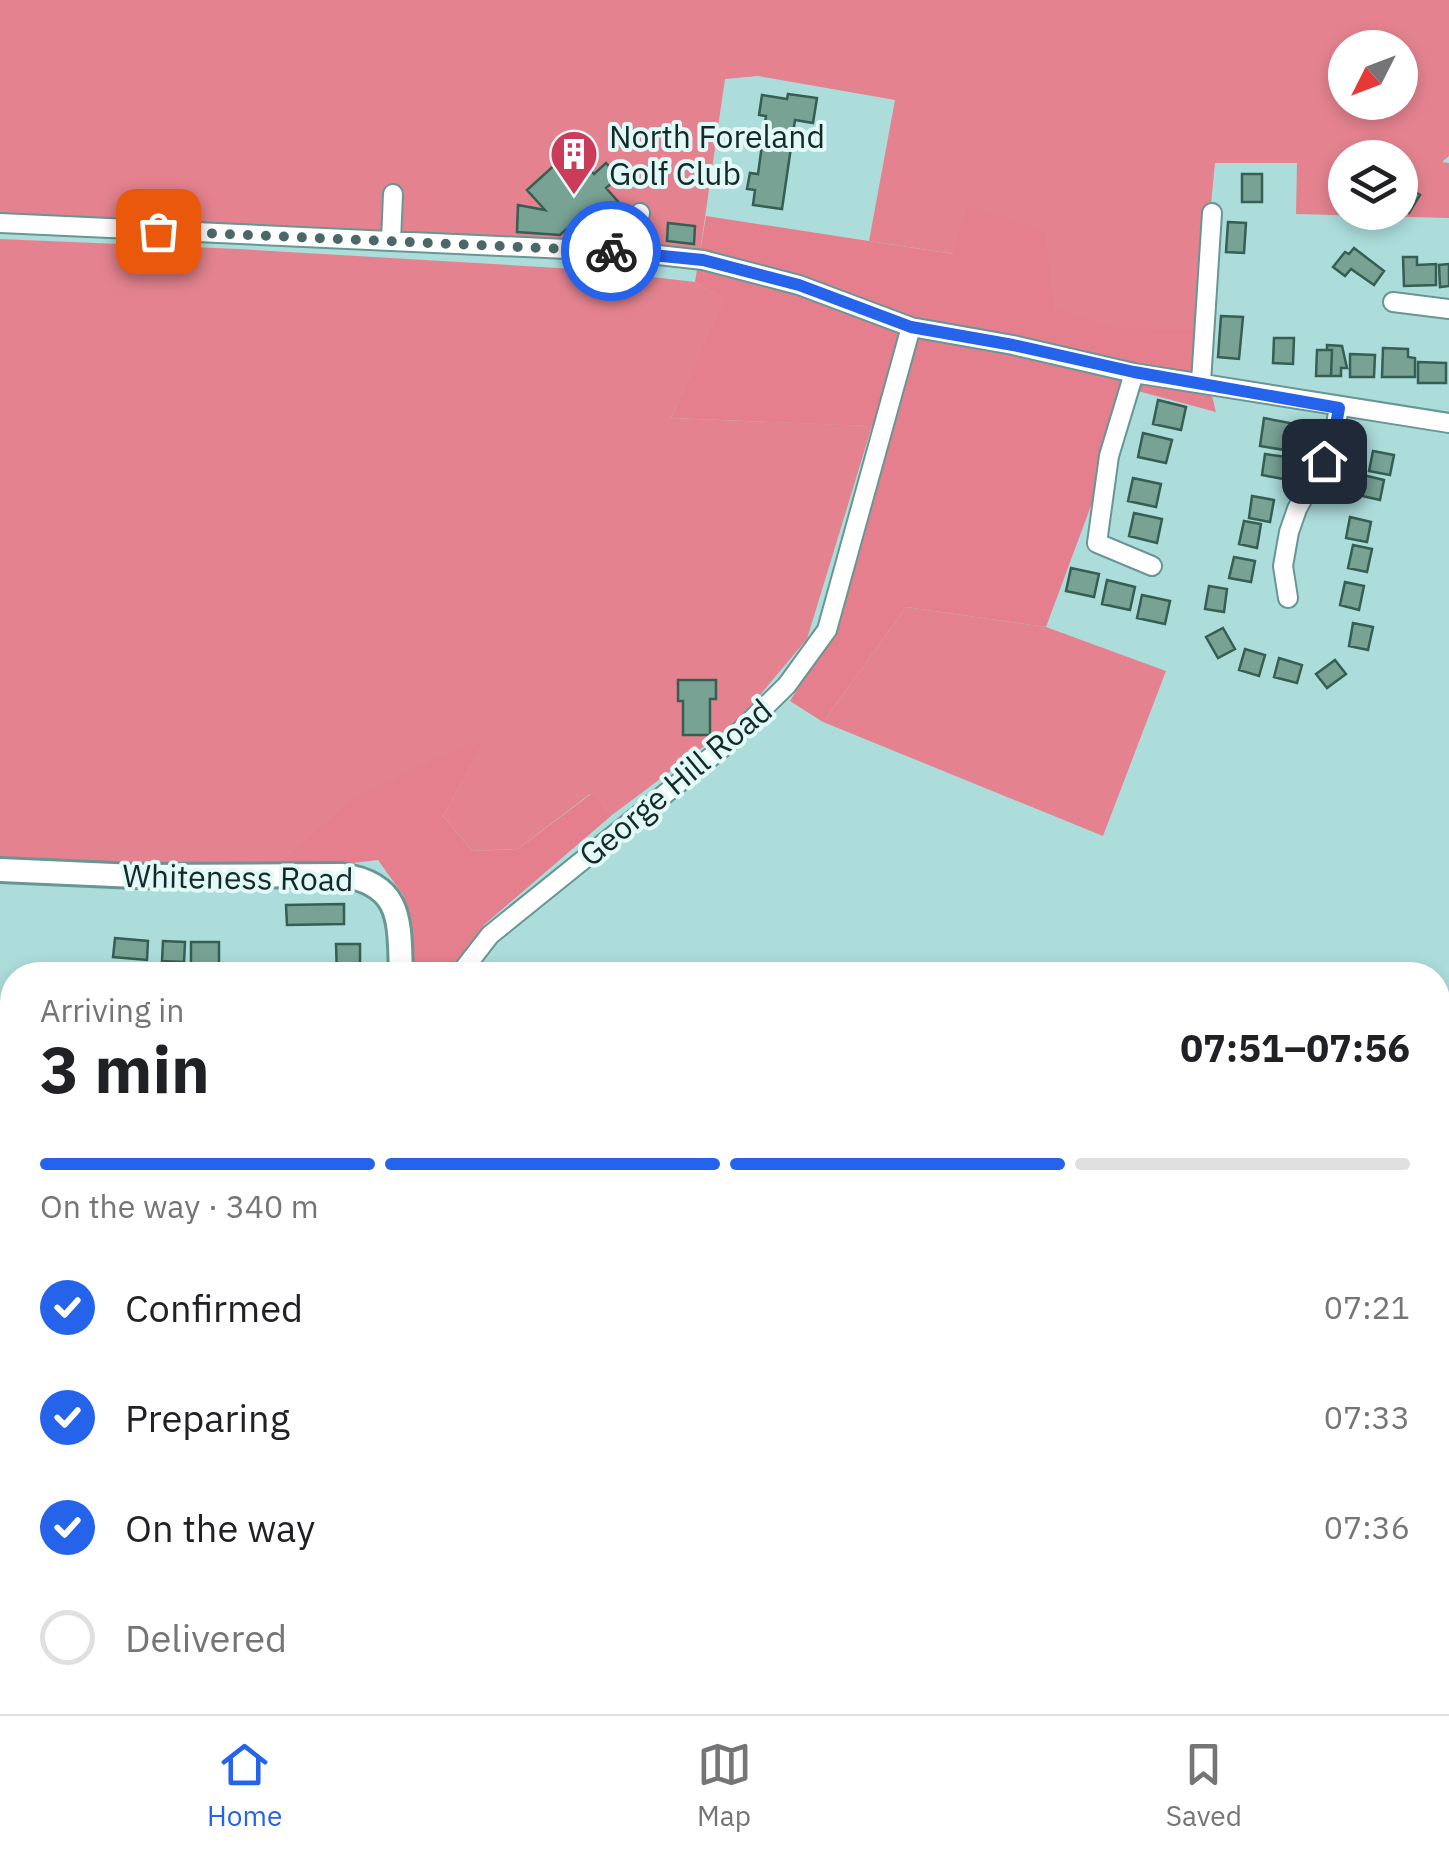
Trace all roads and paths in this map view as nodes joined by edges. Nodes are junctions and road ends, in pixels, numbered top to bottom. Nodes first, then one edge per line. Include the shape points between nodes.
1 (393, 194) dead end
2 (640, 213) dead end
3 (1212, 213) dead end
4 (0, 223) edge
5 (391, 242) junction
6 (630, 252) junction
7 (1392, 302) dead end
8 (1449, 308) edge
9 (911, 327) junction
10 (1134, 372) junction
11 (1201, 382) junction
12 (1339, 408) junction
13 (1449, 423) edge
14 (1152, 566) dead end
15 (1288, 598) dead end
16 (0, 870) edge
17 (401, 962) edge
18 (470, 962) edge

1 - 5 street
2 - 6 street
3 - 11 street
4 - 5 street
5 - 6 street
6 - 9 street via 703,260 799,285
7 - 8 street
9 - 10 street
9 - 18 street, George Hill Road via 827,630 787,685 727,744 490,935
10 - 11 street
10 - 14 street via 1109,456 1096,542
11 - 12 street
12 - 13 street
12 - 15 street via 1333,442 1289,532 1283,566
16 - 17 main road, Whiteness Road via 365,878 385,893 399,920

